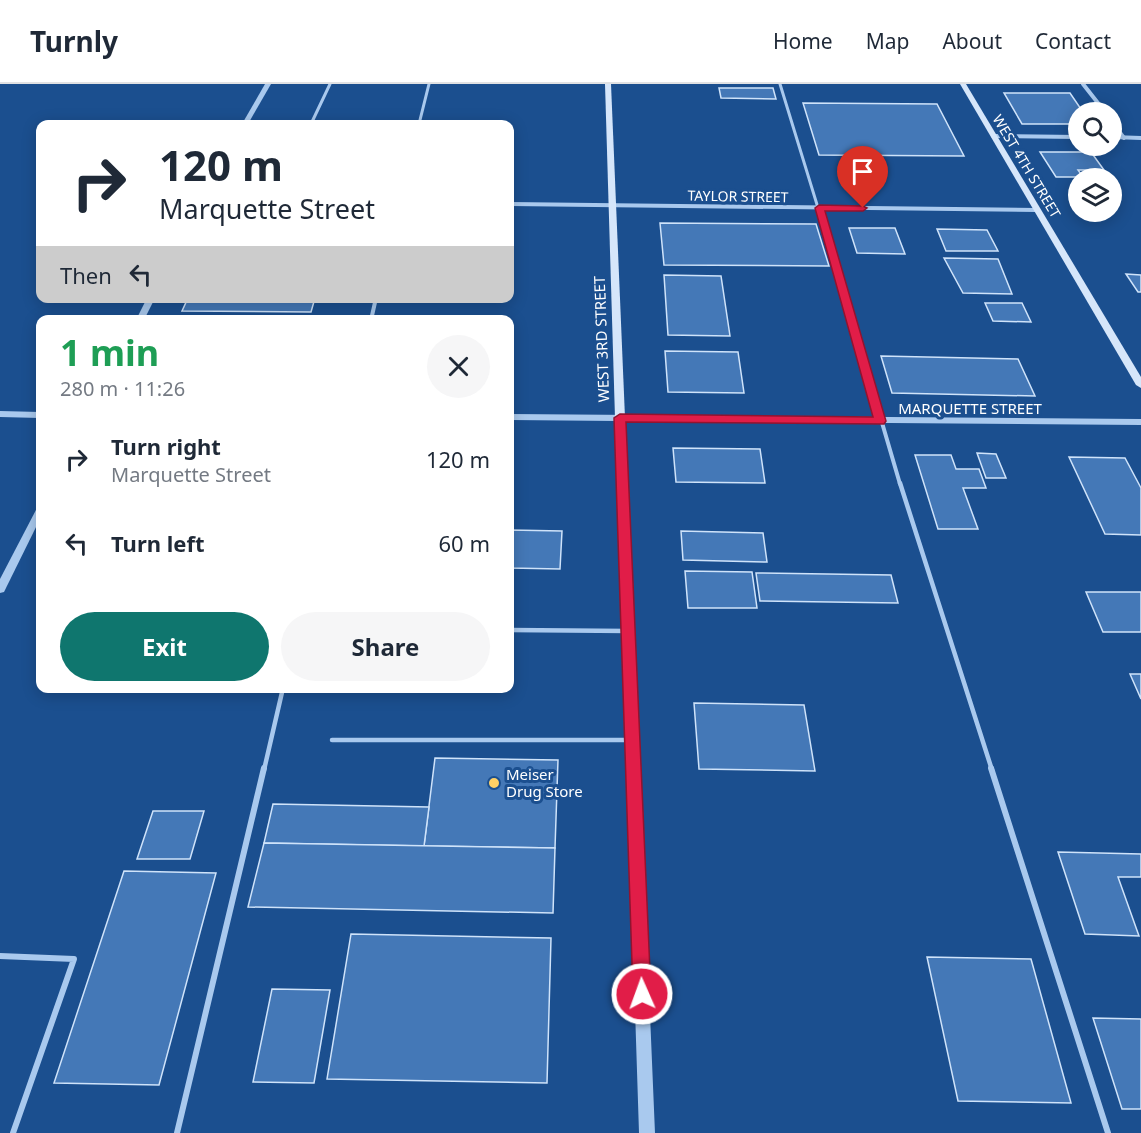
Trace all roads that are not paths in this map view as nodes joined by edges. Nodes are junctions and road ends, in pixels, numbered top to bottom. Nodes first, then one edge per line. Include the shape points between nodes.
1 (268, 84) edge
2 (330, 84) edge
3 (429, 84) edge
4 (608, 84) edge
5 (780, 84) edge
6 (963, 84) edge
7 (1083, 84) edge
8 (1097, 102) edge
9 (247, 120) edge
10 (313, 120) edge
11 (420, 120) edge
12 (1122, 135) edge
13 (993, 136) junction
14 (1068, 137) edge
15 (1124, 138) joint
16 (1141, 138) edge
17 (514, 204) edge
18 (612, 205) junction
19 (819, 208) junction
20 (1037, 210) junction
21 (1141, 385) edge
22 (0, 414) edge
23 (36, 415) edge
24 (514, 417) edge
25 (620, 418) junction
26 (880, 421) junction
27 (1141, 422) edge
28 (36, 519) edge
29 (0, 589) edge
30 (514, 630) edge
31 (628, 631) junction
32 (282, 693) edge
33 (332, 740) dead end
34 (632, 740) junction
35 (0, 956) edge
36 (13, 1133) edge
37 (177, 1133) edge
38 (647, 1133) edge
39 (1108, 1133) edge

1 - 9 street
2 - 10 lane
3 - 11 lane
4 - 18 main road, WEST 3RD STREET
5 - 19 lane
6 - 13 main road, WEST 4TH STREET
7 - 8 street
12 - 15 street
13 - 14 street
13 - 20 main road, WEST 4TH STREET
15 - 16 street
17 - 18 street, TAYLOR STREET
18 - 19 street, TAYLOR STREET
18 - 25 main road, WEST 3RD STREET
19 - 20 street, TAYLOR STREET
19 - 26 lane
20 - 21 main road, WEST 4TH STREET
22 - 23 street
24 - 25 street, MARQUETTE STREET
25 - 26 street, MARQUETTE STREET
25 - 31 street, WEST 3RD STREET
26 - 27 street, MARQUETTE STREET
26 - 39 lane
28 - 29 street
30 - 31 lane
31 - 34 street, WEST 3RD STREET
32 - 37 lane
33 - 34 lane
34 - 38 street, WEST 3RD STREET
35 - 36 lane via 74,959

